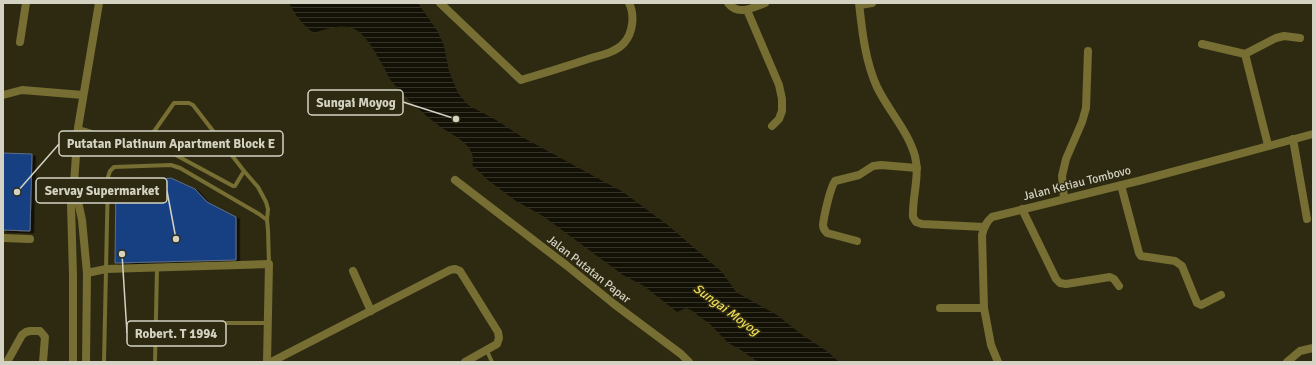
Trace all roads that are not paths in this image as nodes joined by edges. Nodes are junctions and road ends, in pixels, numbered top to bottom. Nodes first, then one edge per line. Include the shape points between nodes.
1 (26, 3) edge
2 (99, 3) edge
3 (440, 3) edge
4 (628, 3) edge
5 (728, 3) edge
6 (765, 3) edge
7 (872, 3) edge
8 (859, 4) edge
9 (747, 10) junction
10 (1300, 38) dead end
11 (20, 42) dead end
12 (1202, 44) dead end
13 (1088, 51) dead end
14 (1245, 54) junction
15 (3, 95) edge
16 (82, 95) junction
17 (772, 126) dead end
18 (78, 128) junction
19 (1313, 134) edge
20 (1293, 139) junction
21 (148, 140) junction
22 (1268, 145) junction
23 (917, 168) junction
24 (244, 171) junction
25 (207, 172) junction
26 (455, 180) dead end
27 (202, 181) junction
28 (74, 183) junction
29 (1121, 185) junction
30 (1064, 198) junction
31 (1022, 209) junction
32 (1307, 219) dead end
33 (266, 220) junction
34 (984, 227) junction
35 (3, 238) edge
36 (30, 239) dead end
37 (857, 241) dead end
38 (269, 264) junction
39 (157, 268) junction
40 (106, 269) junction
41 (353, 272) dead end
42 (87, 273) junction
43 (1119, 286) dead end
44 (1221, 295) dead end
45 (940, 308) dead end
46 (984, 308) junction
47 (371, 311) junction
48 (156, 323) junction
49 (268, 323) junction
50 (1313, 348) edge
51 (487, 351) junction
52 (7, 362) edge
53 (43, 362) edge
54 (73, 362) edge
55 (86, 362) edge
56 (104, 362) edge
57 (155, 362) edge
58 (267, 362) edge
59 (271, 362) edge
60 (465, 362) edge
61 (492, 362) edge
62 (689, 362) edge
63 (998, 362) edge
64 (1287, 362) edge

1 - 11 street
2 - 16 street
3 - 4 street via 521,80 613,51 624,43 631,32 633,20
5 - 9 street via 741,11
6 - 9 street
7 - 8 street
8 - 23 street via 863,37 877,86 909,141
9 - 17 street via 782,100 779,119
10 - 14 street via 1276,38
12 - 14 street
13 - 30 street via 1086,108 1066,159 1062,176
14 - 22 street
15 - 16 street via 22,90
16 - 18 street
18 - 21 lane via 123,140
18 - 28 street
19 - 20 street, Jalan Ketiau Tombovo
20 - 22 street, Jalan Ketiau Tombovo
20 - 32 street
21 - 24 lane via 174,103 192,104
21 - 25 lane
22 - 29 street, Jalan Ketiau Tombovo
23 - 34 street via 913,211 916,222
23 - 37 street via 873,166 859,175 834,181 824,230
24 - 25 lane via 235,186
24 - 33 lane via 265,198 268,209
25 - 27 lane
26 - 62 street, Jalan Putatan Papar
27 - 33 lane
27 - 40 lane via 171,165 114,167 108,177
28 - 42 street via 82,220
28 - 54 street via 71,205
29 - 30 street, Jalan Ketiau Tombovo
29 - 44 street via 1141,256 1179,262 1199,305
30 - 31 street, Jalan Ketiau Tombovo
31 - 34 street, Jalan Ketiau Tombovo via 992,217
31 - 43 street via 1060,283 1110,278
33 - 38 lane
34 - 46 street
35 - 36 street
38 - 39 street
38 - 49 street
39 - 40 street
39 - 48 lane
40 - 42 street
40 - 56 lane
41 - 47 street
42 - 55 street
45 - 46 street
46 - 63 street via 991,345
47 - 51 street via 455,269 460,272 498,332 497,344
47 - 59 street
48 - 49 lane
48 - 57 lane
49 - 58 street
50 - 64 street via 1300,351
51 - 60 street
51 - 61 lane
52 - 53 street via 22,335 30,331 40,331 45,337

